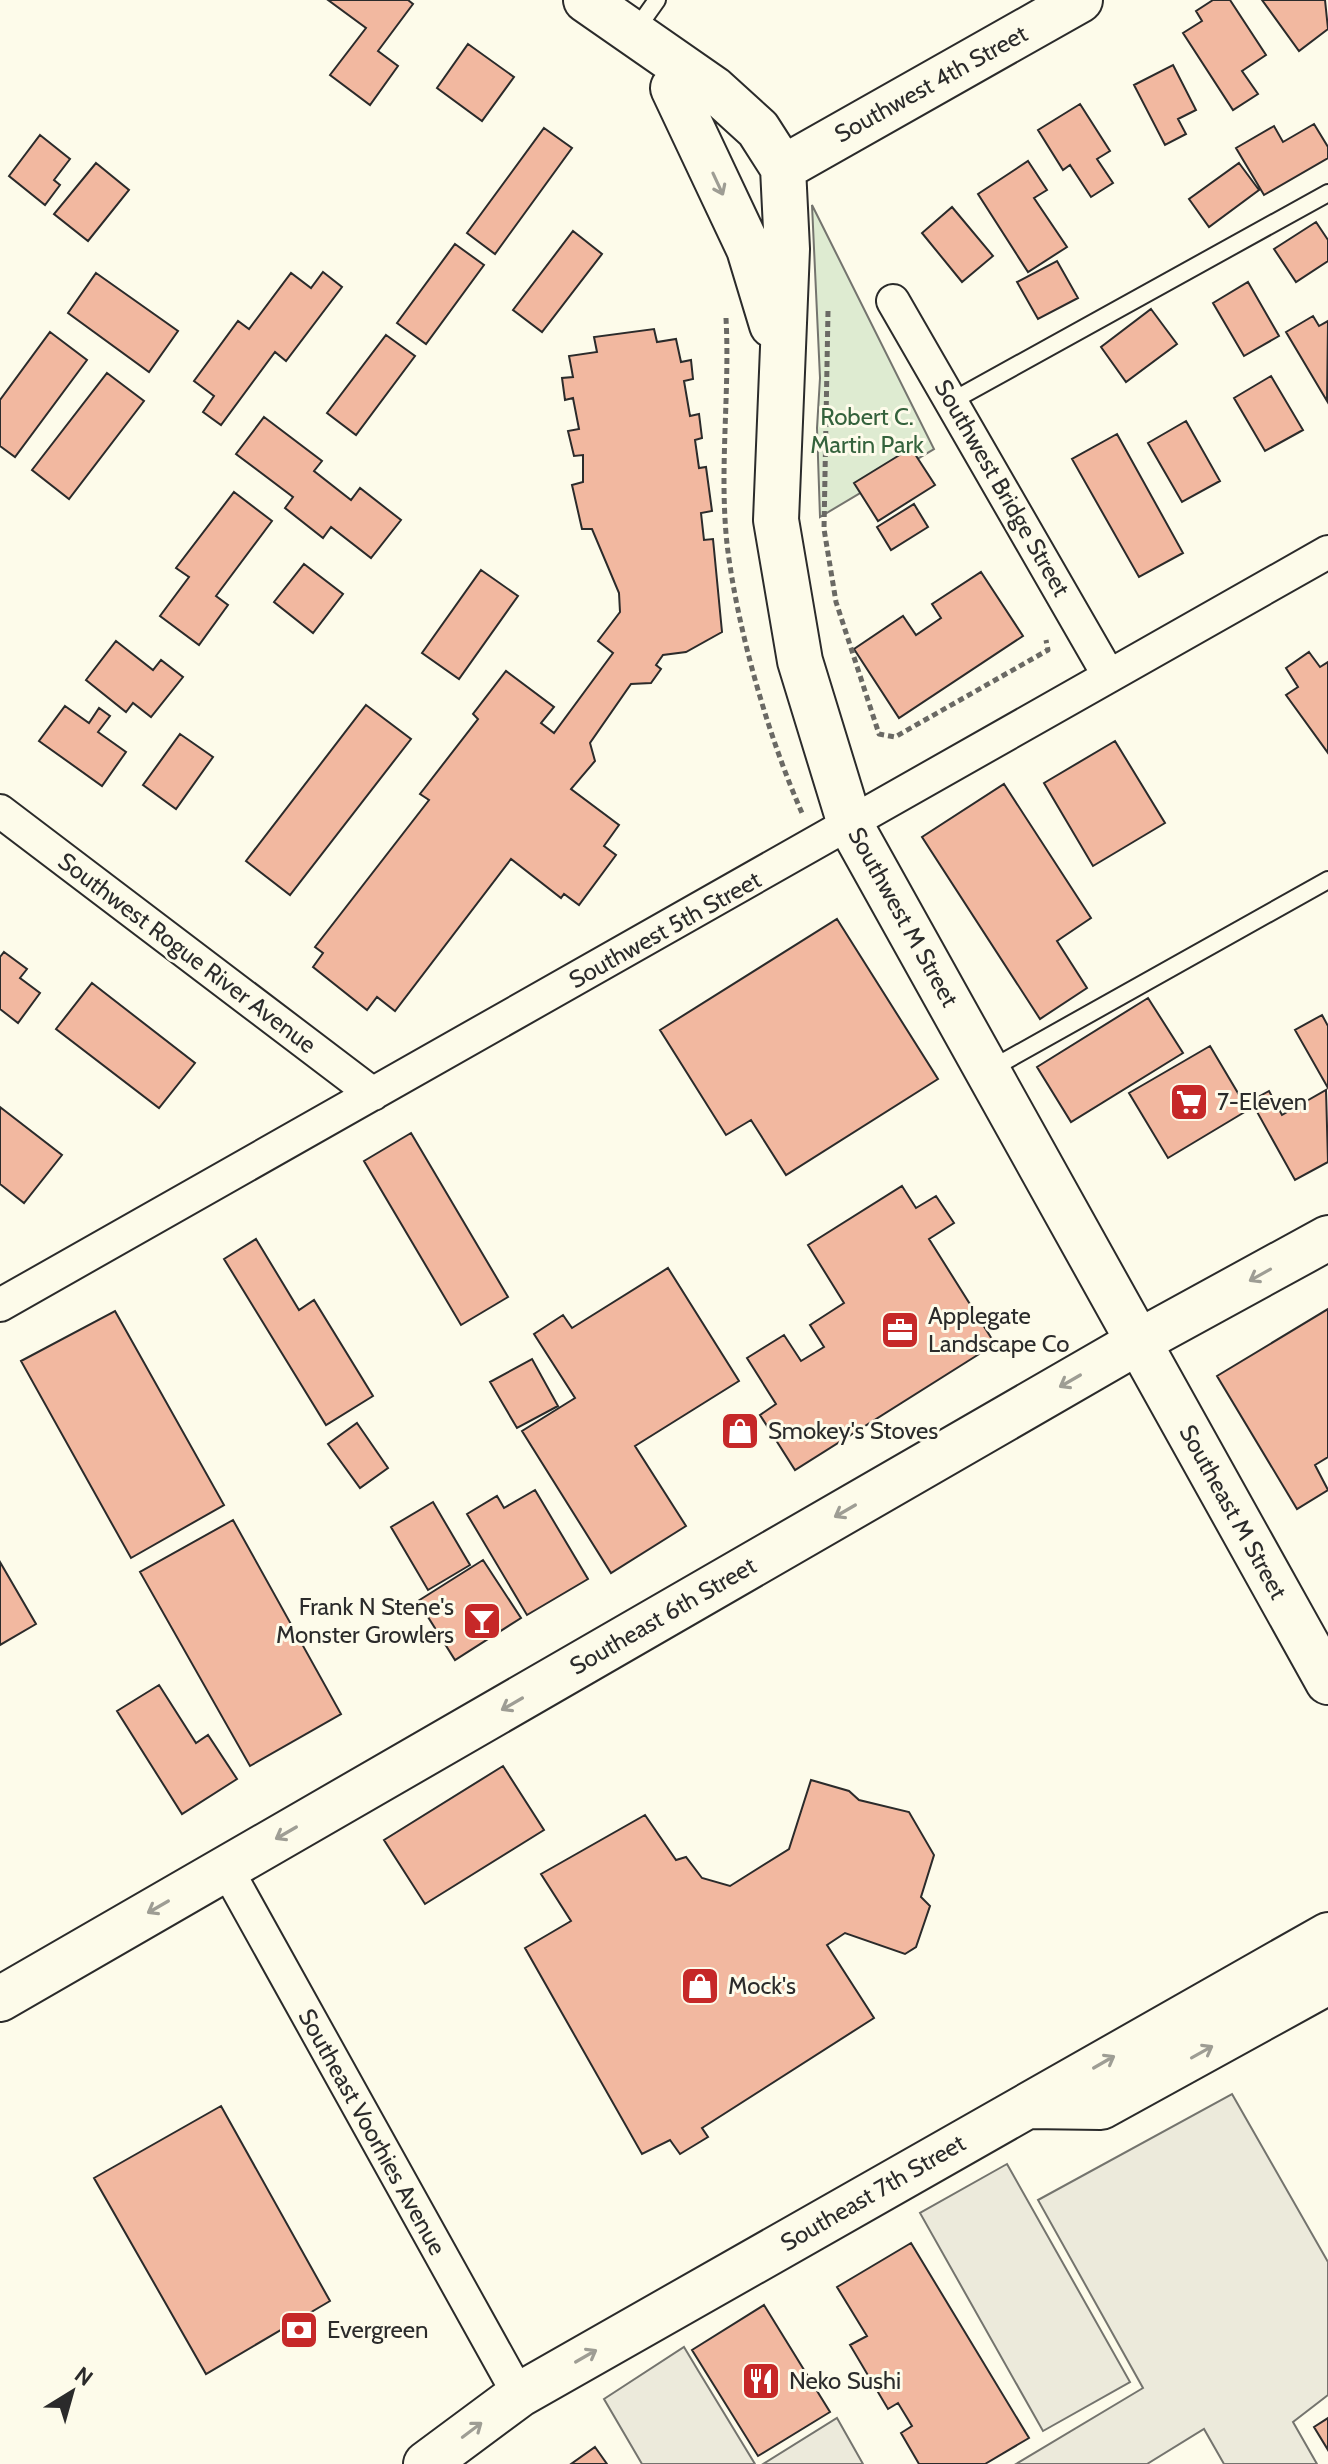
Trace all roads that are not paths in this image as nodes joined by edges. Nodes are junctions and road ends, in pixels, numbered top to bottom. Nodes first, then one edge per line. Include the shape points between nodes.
1 (586, 0) edge
2 (657, 0) edge
3 (1080, 0) edge
4 (632, 35) junction
5 (673, 88) junction
6 (783, 168) junction
7 (1328, 193) edge
8 (893, 301) dead end
9 (782, 358) junction
10 (952, 401) junction
11 (1328, 552) edge
12 (1109, 676) junction
13 (0, 811) edge
14 (850, 824) junction
15 (1328, 880) edge
16 (988, 1071) junction
17 (373, 1094) junction
18 (1328, 1238) edge
19 (0, 1305) edge
20 (1138, 1342) junction
21 (1328, 1682) edge
22 (226, 1868) junction
23 (1328, 1935) edge
24 (1328, 1982) edge
25 (0, 1999) edge
26 (1027, 2106) junction
27 (519, 2395) junction
28 (426, 2464) edge

1 - 4 main road
2 - 4 lane
3 - 6 main road, Southwest 4th Street
4 - 5 main road
4 - 6 main road via 714,89 758,129
5 - 6 main road via 711,119 750,165
5 -> 9 main road, Southwest M Street via 749,249
6 - 9 main road, Southwest M Street via 787,249
7 - 10 lane
8 - 10 street, Southwest Bridge Street
9 - 14 main road, Southwest M Street via 776,520 800,661
10 - 12 street, Southwest Bridge Street
11 - 12 street, Southwest 5th Street
12 - 14 street, Southwest 5th Street
13 - 17 street, Southwest Rogue River Avenue
14 - 16 main road, Southwest M Street
14 - 17 street, Southwest 5th Street
15 - 16 lane
16 - 20 main road, Southwest M Street
17 - 19 street, Southwest 5th Street
18 -> 20 main road, Southeast 6th Street
20 - 21 main road, Southeast M Street
20 -> 22 main road, Southeast 6th Street
22 -> 25 main road, Southeast 6th Street
22 - 27 street, Southeast Voorhies Avenue
26 -> 23 main road, Southeast 7th Street
26 -> 24 main road via 1101,2107
27 -> 26 main road, Southeast 7th Street
28 -> 27 main road, Southeast 7th Street

